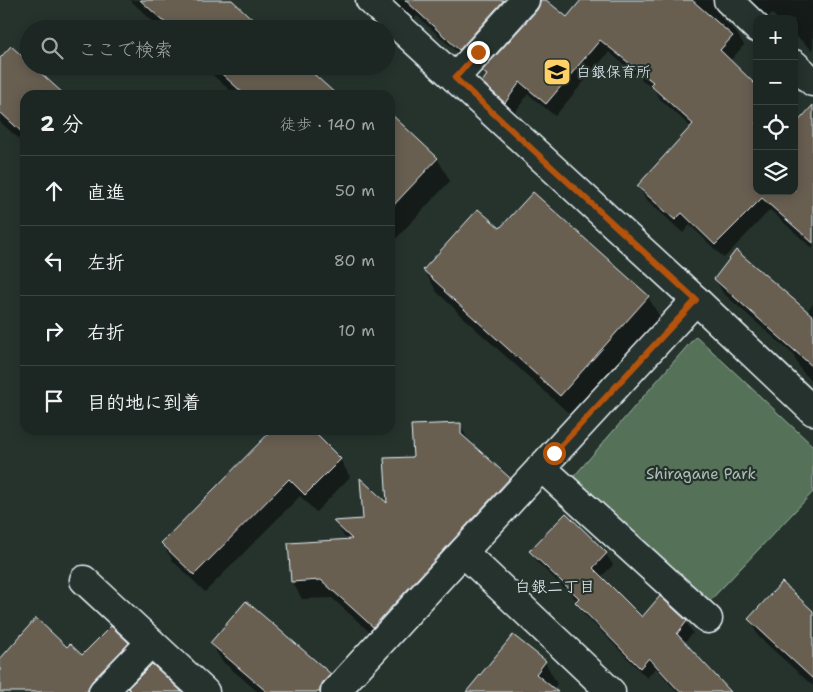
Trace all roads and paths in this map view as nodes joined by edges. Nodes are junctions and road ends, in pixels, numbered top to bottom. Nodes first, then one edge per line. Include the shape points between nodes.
1 (370, 0) edge
2 (525, 0) edge
3 (728, 0) edge
4 (392, 20) edge
5 (395, 23) edge
6 (753, 24) edge
7 (798, 68) edge
8 (455, 78) junction
9 (813, 82) edge
10 (696, 300) junction
11 (813, 411) edge
12 (541, 467) junction
13 (463, 552) junction
14 (84, 580) dead end
15 (708, 619) dead end
16 (151, 642) junction
17 (103, 692) edge
18 (205, 692) edge
19 (335, 692) edge
20 (611, 692) edge

1 - 4 street
2 - 8 street
3 - 6 street
5 - 8 street
7 - 9 street
8 - 10 street
10 - 11 street
10 - 12 street
12 - 13 street
12 - 15 street
13 - 19 street
13 - 20 street
14 - 16 street
16 - 17 street
16 - 18 street

